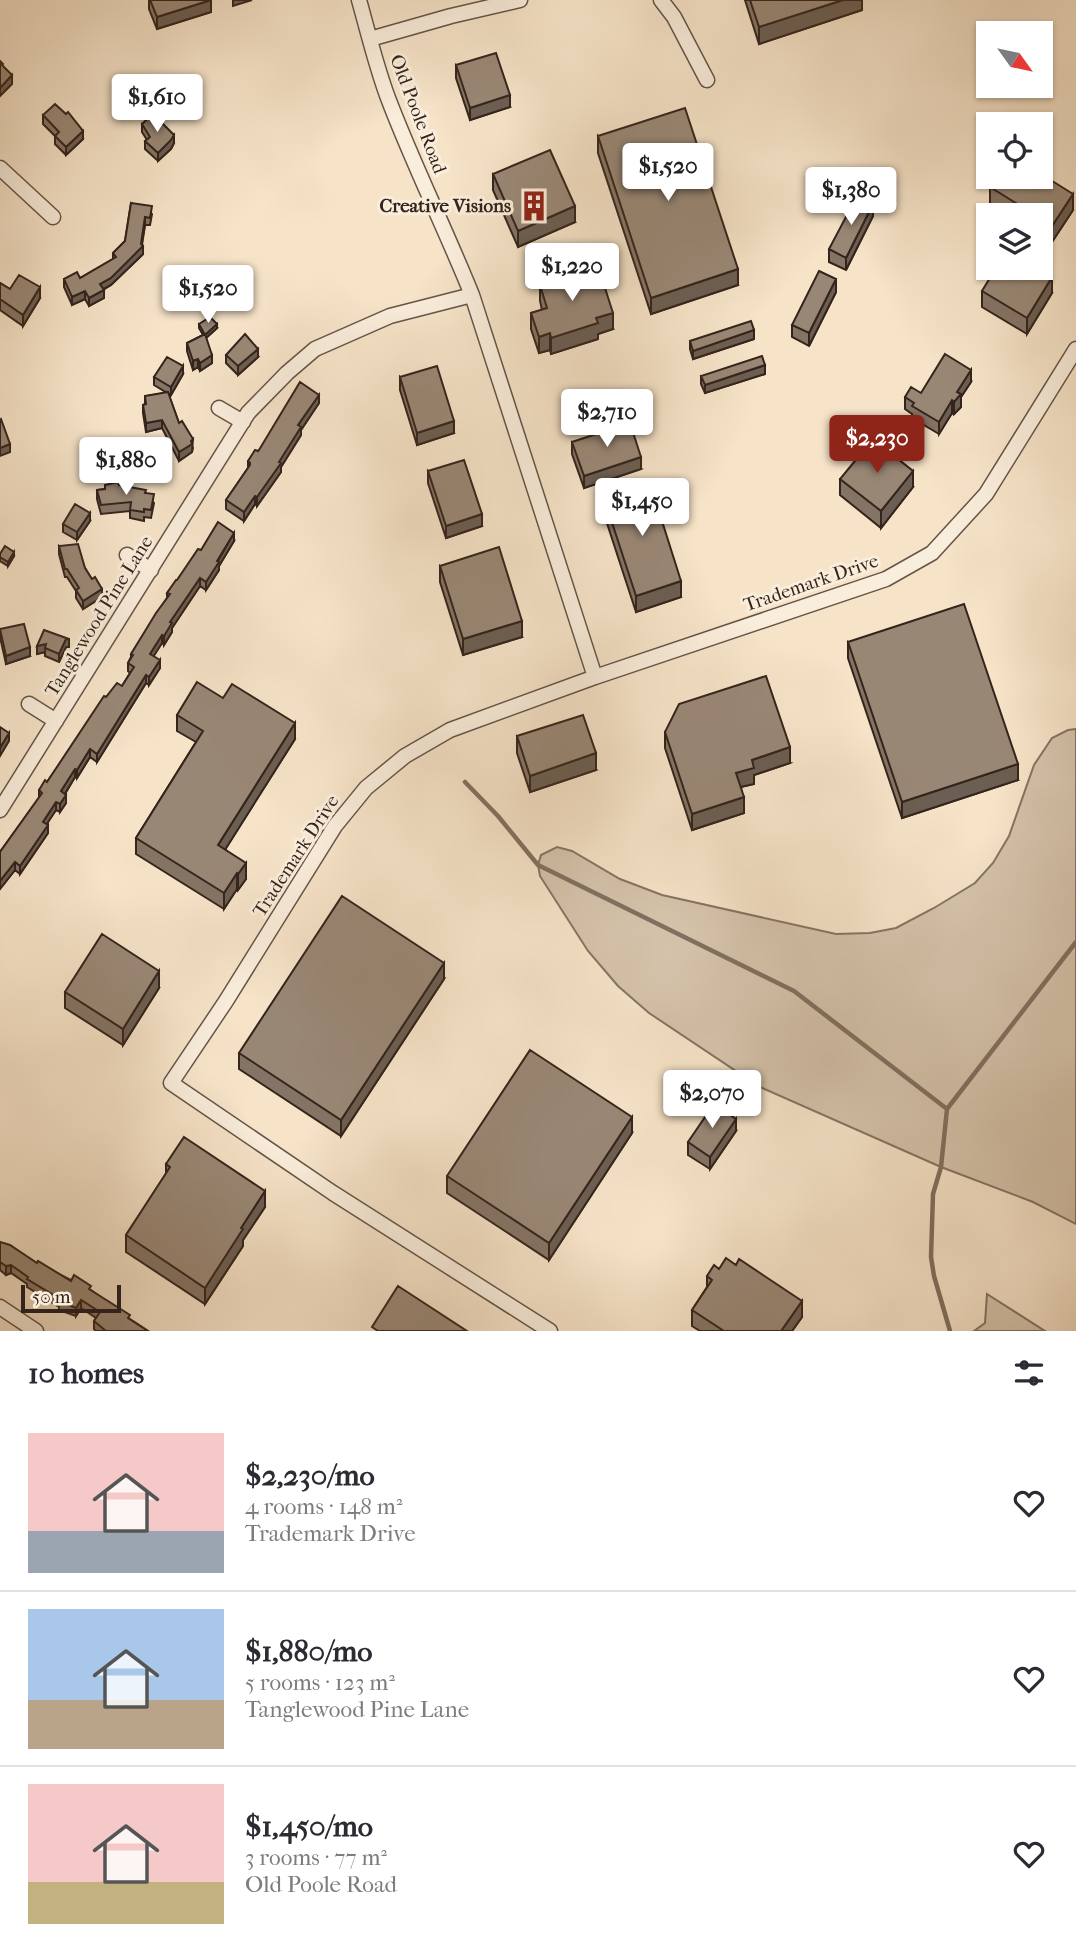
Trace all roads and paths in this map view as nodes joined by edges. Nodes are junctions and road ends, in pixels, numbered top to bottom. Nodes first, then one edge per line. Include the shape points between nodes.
1 (359, 0) edge
2 (520, 0) edge
3 (661, 0) edge
4 (370, 40) junction
5 (707, 80) dead end
6 (0, 168) edge
7 (53, 217) dead end
8 (472, 295) junction
9 (1076, 349) edge
10 (219, 408) dead end
11 (243, 422) junction
12 (127, 555) dead end
13 (151, 570) junction
14 (595, 677) junction
15 (29, 704) dead end
16 (56, 721) junction
17 (0, 810) edge
18 (0, 1307) edge
19 (36, 1331) edge
20 (550, 1331) edge

1 - 4 street, Old Poole Road
2 - 4 street
3 - 5 street
4 - 8 street, Old Poole Road via 386,94
6 - 7 street
8 - 11 street, Tanglewood Pine Lane via 390,316 315,349 286,373
8 - 14 street, Old Poole Road
9 - 14 street, Trademark Drive via 986,494 932,553 886,579
10 - 11 street
11 - 13 street, Tanglewood Pine Lane
12 - 13 street
13 - 16 street, Tanglewood Pine Lane
14 - 20 street, Trademark Drive via 450,730 405,756 366,788 335,826 171,1083
15 - 16 street
16 - 17 street, Tanglewood Pine Lane
18 - 19 street

